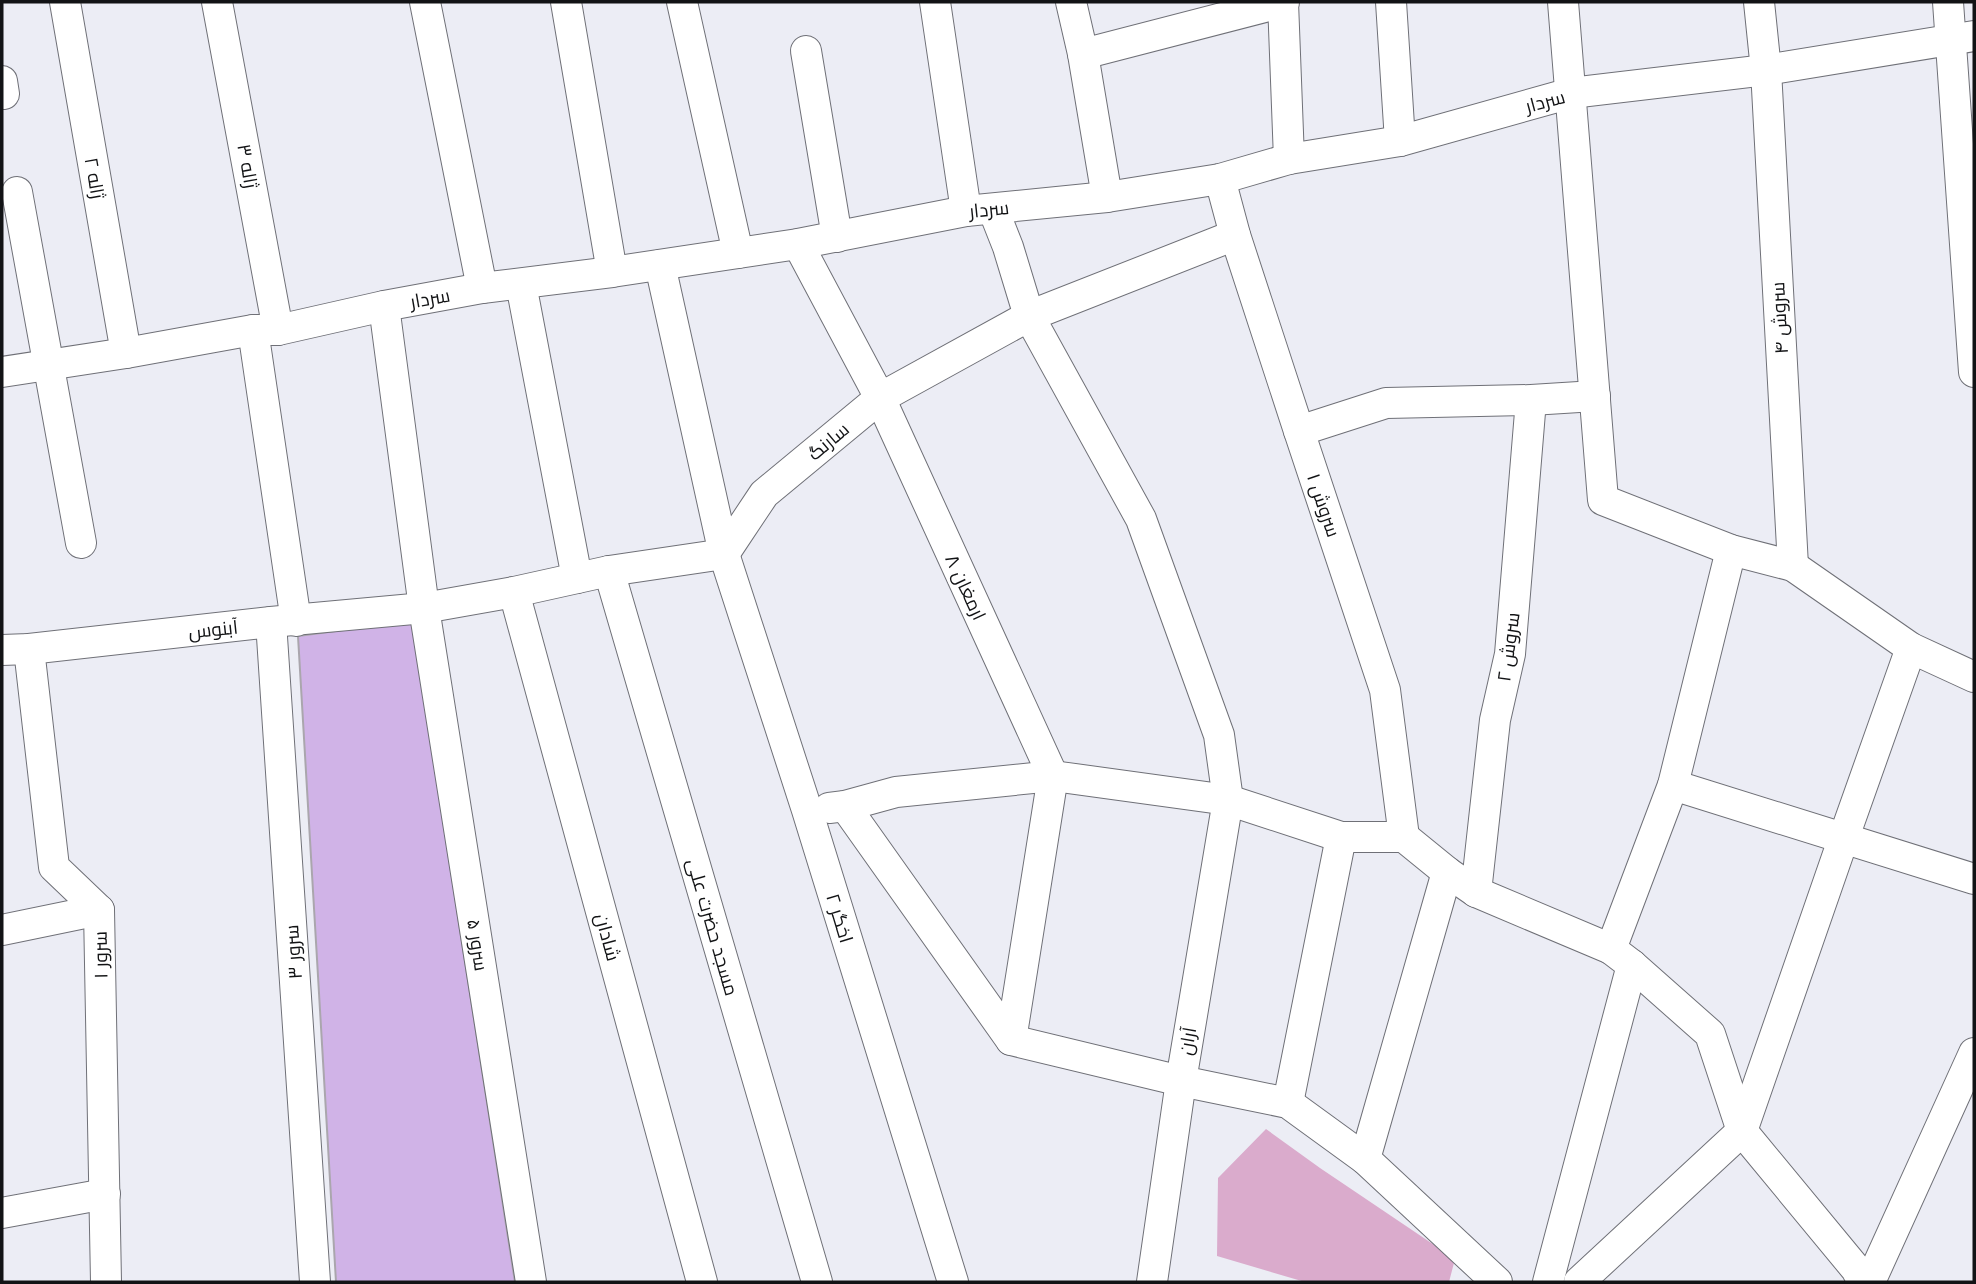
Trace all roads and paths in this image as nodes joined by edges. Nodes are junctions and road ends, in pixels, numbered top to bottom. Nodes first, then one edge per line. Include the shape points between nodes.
1 (65, 2) edge
2 (217, 2) edge
3 (425, 2) edge
4 (566, 2) edge
5 (681, 2) edge
6 (935, 2) edge
7 (1072, 2) edge
8 (1284, 2) edge
9 (1391, 2) edge
10 (1563, 2) edge
11 (1759, 2) edge
12 (1948, 2) edge
13 (1963, 38) edge
14 (806, 51) dead end
15 (1083, 54) junction
16 (1766, 71) junction
17 (1571, 93) junction
18 (1401, 141) junction
19 (1289, 159) junction
20 (1220, 178) junction
21 (16, 192) dead end
22 (1107, 197) junction
23 (979, 210) junction
24 (1236, 235) junction
25 (837, 237) junction
26 (798, 244) junction
27 (738, 253) junction
28 (660, 265) junction
29 (612, 272) junction
30 (521, 284) junction
31 (482, 288) junction
32 (384, 306) junction
33 (1029, 316) junction
34 (265, 330) junction
35 (125, 353) junction
36 (47, 365) junction
37 (2, 372) edge
38 (1974, 372) edge
39 (1595, 396) junction
40 (880, 398) junction
41 (1531, 400) junction
42 (1299, 431) junction
43 (81, 543) dead end
44 (1731, 550) junction
45 (724, 554) junction
46 (1793, 566) junction
47 (609, 571) junction
48 (577, 578) junction
49 (514, 592) junction
50 (425, 608) junction
51 (283, 622) junction
52 (1912, 648) junction
53 (15, 650) edge
54 (1974, 677) edge
55 (1053, 776) junction
56 (1673, 785) junction
57 (1228, 800) junction
58 (845, 806) junction
59 (807, 810) junction
60 (1404, 836) junction
61 (1341, 837) junction
62 (1844, 837) junction
63 (1447, 872) junction
64 (1974, 879) edge
65 (1476, 892) junction
66 (99, 910) junction
67 (2, 930) edge
68 (1622, 957) junction
69 (1011, 1040) junction
70 (1974, 1054) edge
71 (1181, 1081) junction
72 (1288, 1103) junction
73 (1742, 1131) junction
74 (1365, 1159) junction
75 (105, 1194) junction
76 (2, 1213) edge
77 (1858, 1279) edge
78 (106, 1282) edge
79 (315, 1282) edge
80 (531, 1282) edge
81 (702, 1282) edge
82 (817, 1282) edge
83 (953, 1282) edge
84 (1152, 1282) edge
85 (1497, 1282) edge
86 (1548, 1282) edge
87 (1579, 1282) edge

1 - 35 street, ژاله ۲
2 - 34 street, ژاله ۳
3 - 31 street
4 - 29 street
5 - 27 street
6 - 23 street, آران
7 - 15 street
8 - 15 street
8 - 19 street
9 - 18 street
10 - 17 street
11 - 16 street, سروش ۴
12 - 13 street
13 - 16 street, سردار
13 - 38 street
14 - 25 street
15 - 22 street
16 - 17 street, سردار
16 - 46 street, سروش ۴
17 - 18 street, سردار
17 - 39 street
18 - 19 street, سردار
19 - 20 street, سردار
20 - 22 street, سردار
20 - 24 street, سروش ۱
21 - 36 street
22 - 23 street, سردار
23 - 25 street, سردار
23 - 33 street, آران via 1008,247
24 - 33 street, سارنگ
24 - 42 street, سروش ۱
25 - 26 street, سردار
26 - 27 street, سردار
26 - 40 street, ارمغان ۸
27 - 28 street, سردار
28 - 29 street, سردار
28 - 45 street, اخگر ۲
29 - 30 street, سردار
30 - 31 street, سردار
30 - 48 street
31 - 32 street, سردار
32 - 34 street, سردار
32 - 50 street, سرور ۵
33 - 40 street, سارنگ
33 - 57 street, آران via 1141,519 1219,735
34 - 35 street, سردار
34 - 51 street, ژاله ۳
35 - 36 street, سردار
36 - 37 street, سردار
36 - 43 street
39 - 41 street
39 - 44 street via 1604,500
40 - 45 street, سارنگ via 764,494
40 - 55 street, ارمغان ۸
41 - 42 street via 1387,403
41 - 65 street, سروش ۲ via 1510,654 1495,720
42 - 60 street, سروش ۱ via 1385,690
44 - 46 street
44 - 56 street
45 - 47 street
45 - 59 street, اخگر ۲
46 - 52 street
47 - 48 street
47 - 82 street, مسجد حضرت علی
48 - 49 street
49 - 50 street
49 - 81 street, شادان
50 - 51 street, آبنوس
50 - 80 street, سرور ۵
51 - 53 street, آبنوس
51 - 79 street, سرور ۳
52 - 54 street
52 - 62 street
53 - 66 street, سرور ۱ via 54,867
55 - 57 street
55 - 58 street via 896,792
55 - 69 street
56 - 62 street
56 - 68 street
57 - 61 street
57 - 71 street, آران
58 - 59 street
58 - 69 street
59 - 83 street, اخگر ۲
60 - 61 street
60 - 63 street
61 - 72 street
62 - 64 street
62 - 73 street
63 - 65 street
63 - 74 street
65 - 68 street
66 - 67 street
66 - 75 street, سرور ۱
68 - 73 street via 1710,1034
68 - 86 street
69 - 71 street
70 - 77 street
71 - 72 street
71 - 84 street, آران
72 - 74 street
73 - 77 street
73 - 87 street
74 - 85 street
75 - 76 street
75 - 78 street, سرور ۱

